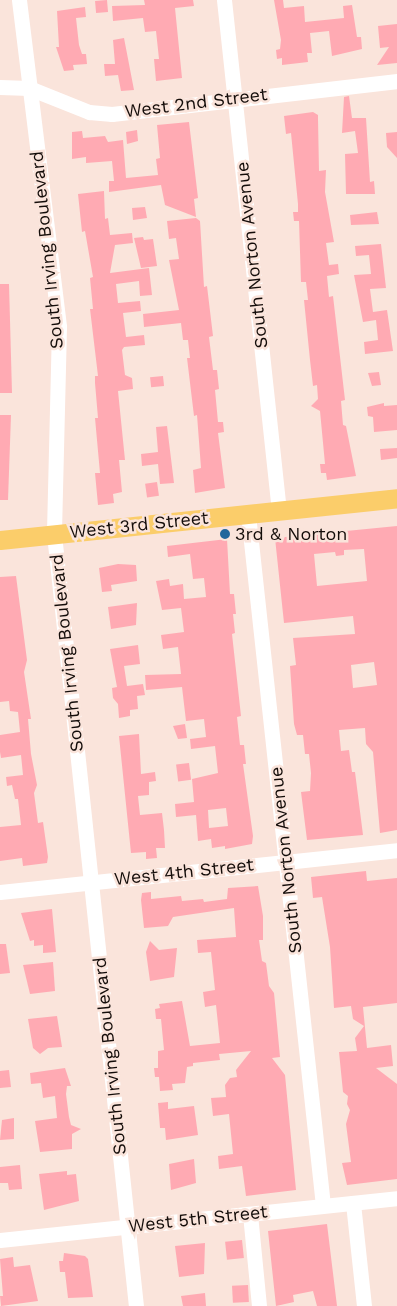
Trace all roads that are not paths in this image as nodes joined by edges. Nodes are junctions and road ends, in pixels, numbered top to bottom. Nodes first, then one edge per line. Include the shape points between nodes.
1 (19, 0) edge
2 (224, 0) edge
3 (397, 81) edge
4 (0, 87) edge
5 (29, 88) junction
6 (234, 98) junction
7 (397, 498) edge
8 (279, 511) junction
9 (248, 514) junction
10 (54, 534) junction
11 (0, 540) edge
12 (397, 850) edge
13 (285, 861) junction
14 (91, 882) junction
15 (0, 892) edge
16 (397, 1198) edge
17 (353, 1203) junction
18 (323, 1205) junction
19 (250, 1214) junction
20 (128, 1226) junction
21 (0, 1240) edge
22 (136, 1306) edge
23 (259, 1306) edge
24 (364, 1306) edge

1 - 5 street, South Irving Boulevard
2 - 6 street, South Norton Avenue
3 - 6 street, West 2nd Street
4 - 5 street, West 2nd Street
5 - 6 street, West 2nd Street via 89,112 112,114
5 - 10 street, South Irving Boulevard via 58,328
6 - 8 street, South Norton Avenue
7 - 8 main road, West 3rd Street
8 - 9 main road, West 3rd Street
9 - 10 main road, West 3rd Street
9 - 13 street, South Norton Avenue
10 - 11 main road, West 3rd Street
10 - 14 street, South Irving Boulevard
12 - 13 street, West 4th Street
13 - 14 street, West 4th Street
13 - 18 street, South Norton Avenue
14 - 15 street, West 4th Street
14 - 20 street, South Irving Boulevard
16 - 17 street, West 5th Street
17 - 18 street, West 5th Street
17 - 24 street
18 - 19 street, West 5th Street
19 - 20 street, West 5th Street
19 - 23 street
20 - 21 street, West 5th Street
20 - 22 street, South Irving Boulevard

